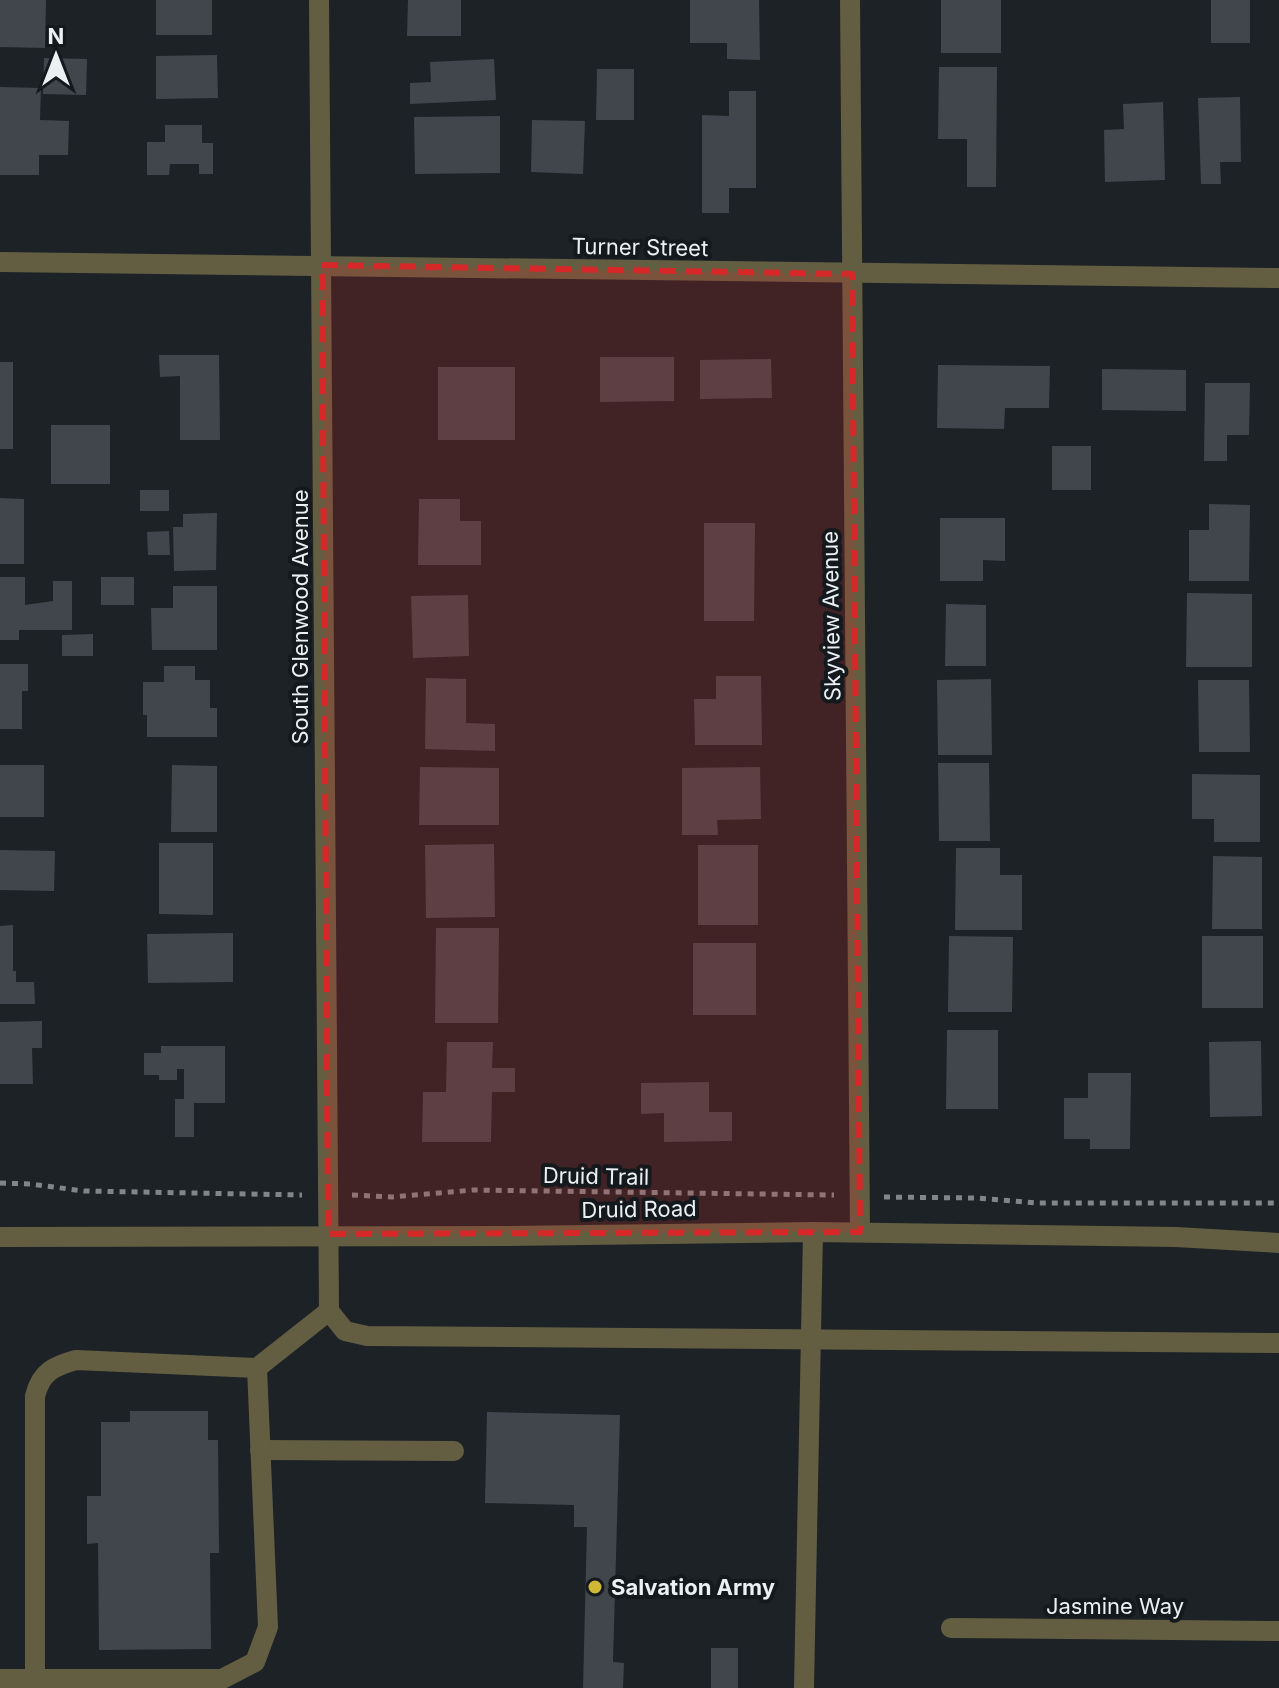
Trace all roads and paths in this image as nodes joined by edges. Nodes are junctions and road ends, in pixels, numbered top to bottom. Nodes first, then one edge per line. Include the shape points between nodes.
1 (319, 0) edge
2 (850, 0) edge
3 (0, 262) edge
4 (322, 265) junction
5 (852, 274) junction
6 (1279, 278) edge
7 (0, 1183) edge
8 (292, 1195) dead end
9 (357, 1195) dead end
10 (834, 1195) dead end
11 (880, 1197) dead end
12 (1279, 1203) edge
13 (813, 1232) junction
14 (860, 1232) junction
15 (328, 1234) junction
16 (0, 1237) edge
17 (1279, 1243) edge
18 (329, 1311) junction
19 (811, 1340) junction
20 (1279, 1343) edge
21 (257, 1368) junction
22 (260, 1450) junction
23 (454, 1451) dead end
24 (951, 1628) dead end
25 (1279, 1631) edge
26 (0, 1679) edge
27 (35, 1679) junction
28 (804, 1688) edge

1 - 4 street, South Glenwood Avenue
2 - 5 street, Skyview Avenue
3 - 4 street, Turner Street
4 - 5 street, Turner Street
4 - 15 street, South Glenwood Avenue
5 - 6 street, Turner Street
5 - 14 street, Skyview Avenue
7 - 8 path via 84,1191
9 - 10 path, Druid Trail via 473,1190
11 - 12 path
13 - 14 street, Druid Road
13 - 15 street, Druid Road
13 - 19 street
14 - 17 street, Druid Road
15 - 16 street, Druid Road
15 - 18 street, South Glenwood Avenue
18 - 19 street via 345,1331 367,1336
18 - 21 street
19 - 20 street
19 - 28 street
21 - 22 street
21 - 27 street via 76,1360 50,1367 37,1385
22 - 23 street
22 - 27 street via 268,1627 255,1662 222,1679
24 - 25 street, Jasmine Way
26 - 27 street

